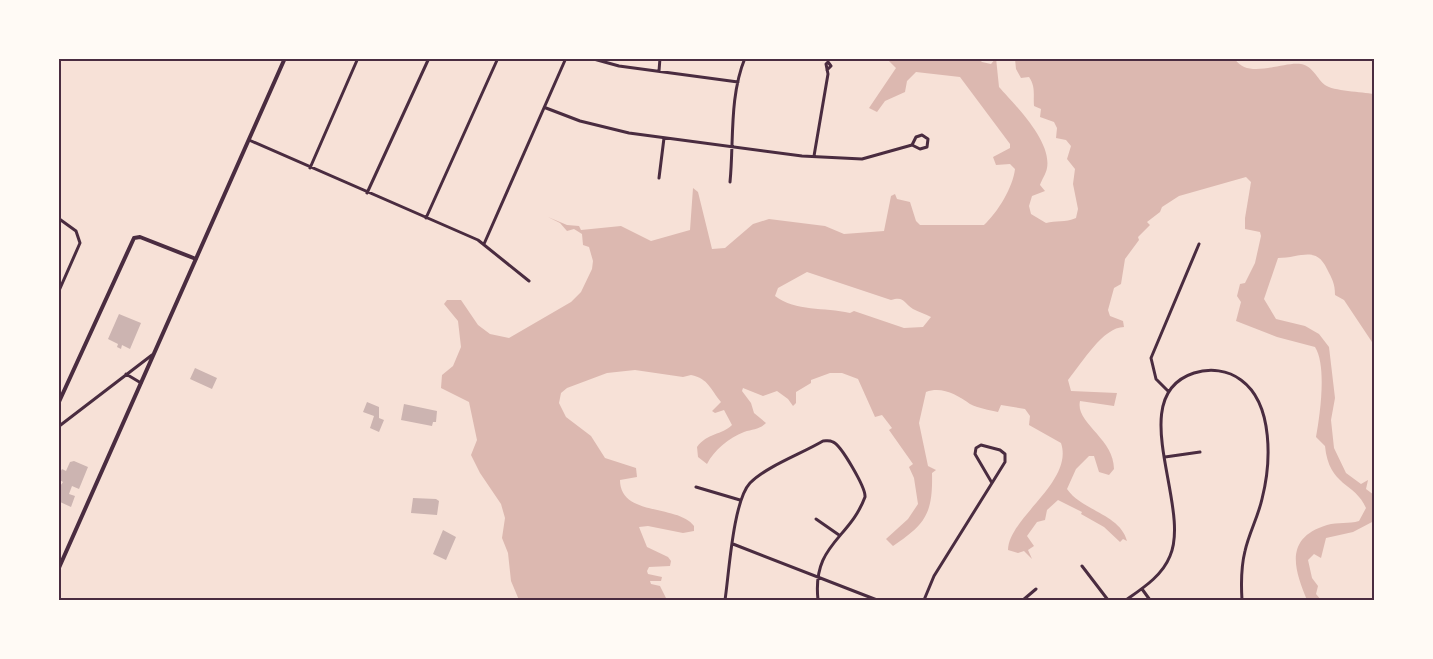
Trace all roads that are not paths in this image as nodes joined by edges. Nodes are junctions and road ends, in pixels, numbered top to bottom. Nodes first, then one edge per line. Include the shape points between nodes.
1 (285, 58) edge
2 (358, 58) edge
3 (429, 58) edge
4 (498, 58) edge
5 (567, 58) edge
6 (590, 58) edge
7 (660, 58) edge
8 (745, 58) edge
9 (826, 70) dead end
10 (659, 71) junction
11 (738, 82) junction
12 (546, 108) junction
13 (664, 138) junction
14 (249, 140) junction
15 (912, 145) junction
16 (731, 146) junction
17 (814, 157) junction
18 (310, 168) junction
19 (659, 178) dead end
20 (730, 182) dead end
21 (367, 193) junction
22 (58, 218) edge
23 (426, 218) junction
24 (484, 244) junction
25 (1199, 244) dead end
26 (196, 259) junction
27 (528, 281) dead end
28 (58, 293) edge
29 (154, 353) junction
30 (126, 374) junction
31 (141, 383) junction
32 (1169, 391) junction
33 (58, 404) edge
34 (58, 427) edge
35 (1200, 452) dead end
36 (1165, 457) junction
37 (992, 483) junction
38 (696, 487) dead end
39 (740, 500) junction
40 (816, 519) dead end
41 (839, 535) junction
42 (733, 544) junction
43 (1082, 566) dead end
44 (58, 570) edge
45 (817, 577) junction
46 (1036, 589) dead end
47 (1142, 589) junction
48 (725, 600) edge
49 (818, 600) edge
50 (878, 600) edge
51 (924, 600) edge
52 (1023, 600) edge
53 (1108, 600) edge
54 (1126, 600) edge
55 (1150, 600) edge
56 (1242, 600) edge

1 - 14 street
2 - 18 street
3 - 21 street
4 - 23 street
5 - 12 street
6 - 10 street
7 - 10 street
8 - 11 street
9 - 17 street
10 - 11 street
11 - 16 street
12 - 13 street via 591,124
12 - 24 street
13 - 16 street
13 - 19 street
14 - 18 street
14 - 26 street
15 - 15 street via 925,149 928,139 918,136
15 - 17 street via 862,159
16 - 17 street
16 - 20 street
18 - 21 street
21 - 23 street
22 - 28 street via 76,231 80,243
23 - 24 street
24 - 27 street
25 - 32 street via 1151,358 1156,378
26 - 29 street
26 - 33 street via 134,238
29 - 30 street
29 - 31 street
30 - 31 street
30 - 34 street
31 - 44 street
32 - 36 street via 1161,414
32 - 56 street via 1185,377 1212,370 1236,377 1257,398 1265,426 1267,472 1243,562
35 - 36 street
36 - 47 street via 1176,523 1174,545 1162,571
37 - 37 street via 976,458 975,450 981,445 1005,454 1005,462
37 - 51 street via 934,576
38 - 39 street
39 - 41 street via 757,477 823,441 833,442 865,491 863,503
39 - 42 street
40 - 41 street
41 - 45 street via 823,558
42 - 45 street
42 - 48 street
43 - 53 street
45 - 49 street
45 - 50 street
46 - 52 street
47 - 54 street
47 - 55 street

